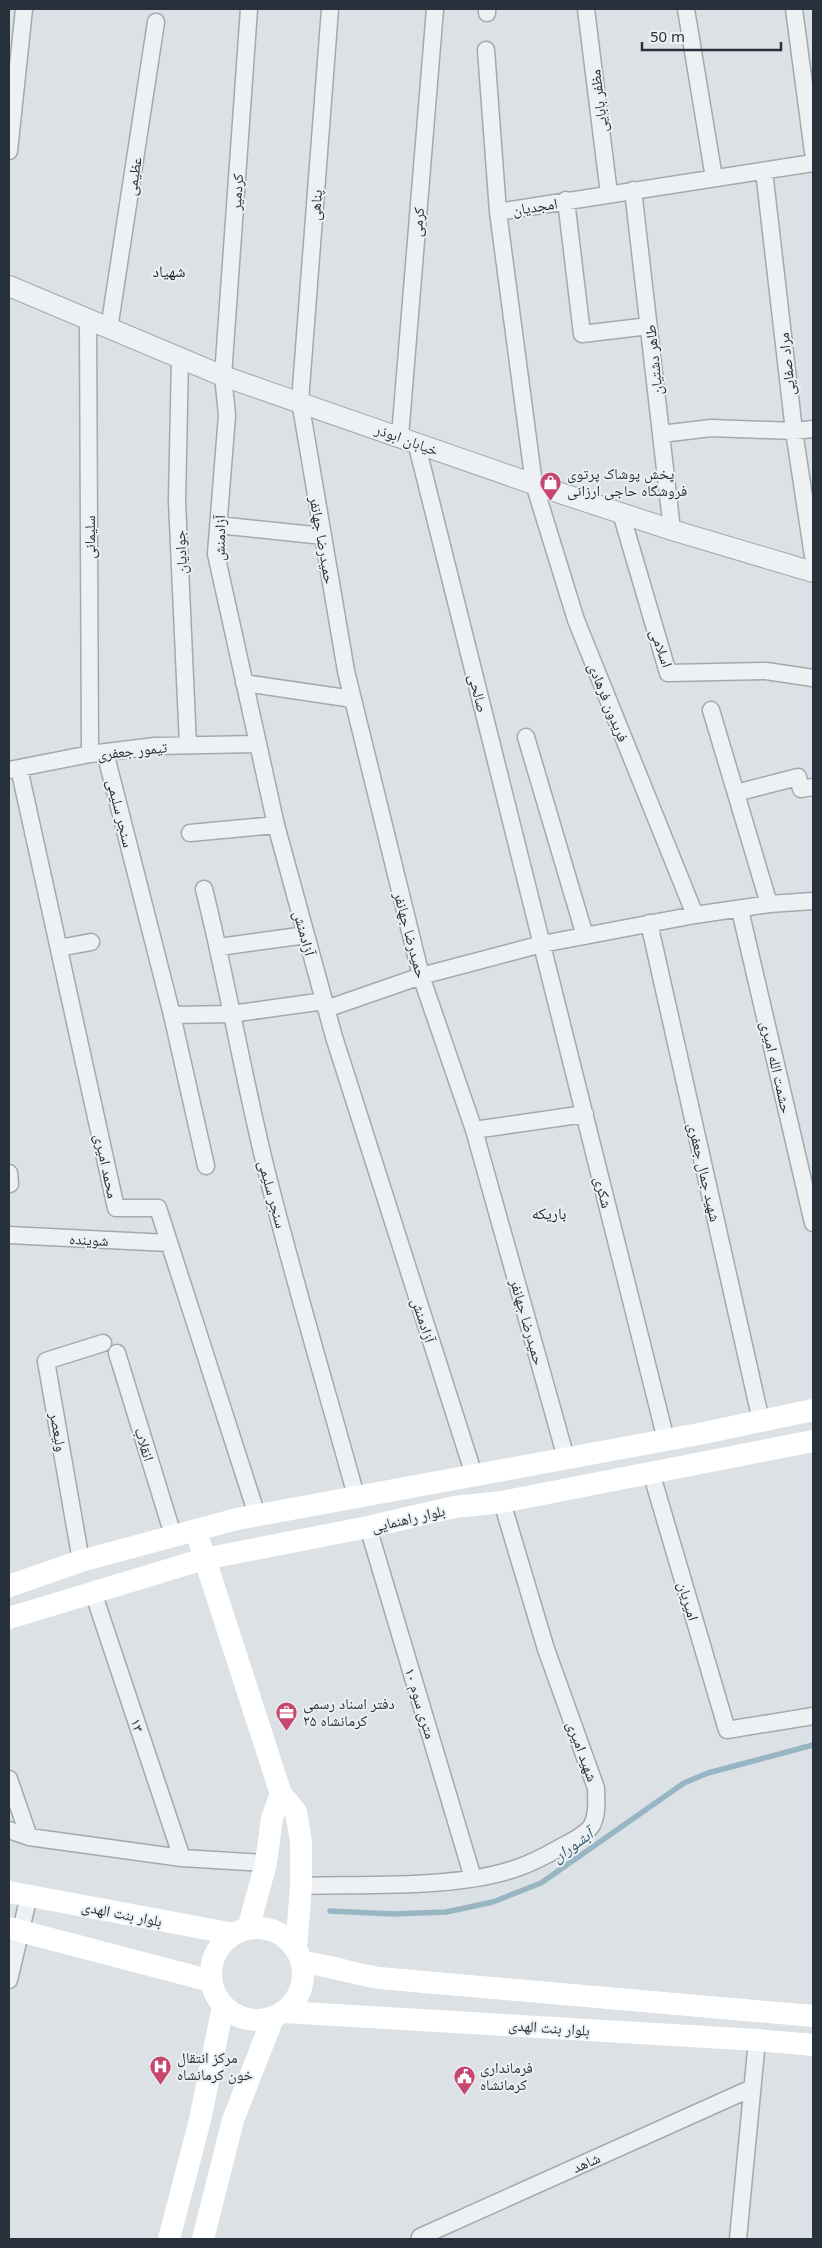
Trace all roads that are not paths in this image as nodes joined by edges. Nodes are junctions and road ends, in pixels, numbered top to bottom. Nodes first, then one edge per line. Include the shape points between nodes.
1 (24, 9) edge
2 (249, 9) edge
3 (330, 9) edge
4 (435, 9) edge
5 (586, 9) edge
6 (686, 9) edge
7 (794, 9) edge
8 (156, 22) dead end
9 (486, 50) dead end
10 (9, 151) edge
11 (813, 152) edge
12 (813, 163) edge
13 (764, 170) junction
14 (714, 178) junction
15 (634, 190) junction
16 (609, 194) junction
17 (566, 200) junction
18 (498, 212) junction
19 (9, 286) edge
20 (88, 319) junction
21 (649, 326) junction
22 (109, 329) junction
23 (180, 358) junction
24 (223, 376) junction
25 (300, 401) junction
26 (813, 429) edge
27 (794, 431) junction
28 (661, 434) junction
29 (408, 439) junction
30 (534, 484) junction
31 (622, 513) junction
32 (218, 525) junction
33 (672, 530) junction
34 (323, 536) junction
35 (813, 556) edge
36 (813, 572) edge
37 (813, 678) edge
38 (244, 683) junction
39 (352, 699) junction
40 (711, 710) dead end
41 (526, 737) dead end
42 (257, 744) junction
43 (188, 745) junction
44 (98, 753) junction
45 (14, 769) edge
46 (813, 787) edge
47 (736, 793) junction
48 (276, 825) junction
49 (190, 833) dead end
50 (204, 889) dead end
51 (813, 901) edge
52 (769, 904) junction
53 (740, 910) junction
54 (695, 915) junction
55 (649, 923) junction
56 (306, 935) junction
57 (584, 936) junction
58 (90, 942) dead end
59 (542, 944) junction
60 (219, 947) junction
61 (58, 948) junction
62 (421, 976) junction
63 (325, 1005) junction
64 (231, 1014) junction
65 (172, 1015) junction
66 (585, 1114) junction
67 (474, 1130) junction
68 (206, 1166) dead end
69 (9, 1172) edge
70 (9, 1184) edge
71 (813, 1223) edge
72 (9, 1235) edge
73 (170, 1243) junction
74 (103, 1343) dead end
75 (117, 1354) dead end
76 (813, 1410) edge
77 (761, 1421) junction
78 (666, 1440) junction
79 (813, 1441) edge
80 (566, 1458) junction
81 (651, 1472) junction
82 (474, 1475) junction
83 (356, 1496) junction
84 (502, 1502) junction
85 (257, 1515) junction
86 (368, 1527) junction
87 (195, 1529) junction
88 (173, 1535) junction
89 (204, 1559) junction
90 (81, 1561) junction
91 (9, 1586) edge
92 (93, 1592) junction
93 (9, 1618) edge
94 (813, 1716) edge
95 (9, 1779) edge
96 (281, 1794) junction
97 (9, 1830) edge
98 (30, 1837) junction
99 (182, 1858) junction
100 (266, 1863) junction
101 (473, 1878) junction
102 (301, 1886) junction
103 (19, 1894) edge
104 (15, 1930) edge
105 (241, 1931) junction
106 (299, 1956) junction
107 (9, 1980) edge
108 (211, 1982) junction
109 (224, 2006) junction
110 (279, 2015) junction
111 (813, 2016) edge
112 (757, 2040) junction
113 (813, 2045) edge
114 (752, 2088) junction
115 (420, 2237) dead end
116 (169, 2239) edge
117 (203, 2239) edge
118 (738, 2239) edge

1 - 10 street
2 - 24 street, کردمیر
3 - 25 street, پناهی
4 - 29 street, کرمی
5 - 16 street, مظفر بابایی
6 - 14 street
7 - 11 street
8 - 22 street, عظیمی
9 - 18 street
12 - 13 street, امجدیان
13 - 14 street, امجدیان
13 - 27 street, مراد صفایی
14 - 15 street, امجدیان
15 - 16 street, امجدیان
15 - 21 street, طاهر دشتیان
16 - 17 street, امجدیان
17 - 18 street, امجدیان
17 - 21 street via 582,334
18 - 30 street, امجدیان
19 - 20 street, خیابان ابوذر
20 - 22 street, خیابان ابوذر
20 - 44 street, سلیمانی
21 - 28 street, طاهر دشتیان
22 - 23 street, خیابان ابوذر
23 - 24 street, خیابان ابوذر
23 - 43 street, جوادیان via 177,501
24 - 25 street, خیابان ابوذر
24 - 32 street, آزادمنش via 227,415
25 - 29 street, خیابان ابوذر
25 - 34 street, حمیدرضا جهانفر
26 - 27 street
27 - 28 street via 711,428
27 - 35 street, مراد صفایی
28 - 33 street, طاهر دشتیان
29 - 30 street, خیابان ابوذر
29 - 59 street, صالحی
30 - 31 street, خیابان ابوذر
30 - 54 street, فریدون فرهادی via 576,620
31 - 33 street, خیابان ابوذر
31 - 37 street, اسلامی via 668,673 766,671
32 - 34 street
32 - 38 street, آزادمنش via 216,554
33 - 36 street, خیابان ابوذر
34 - 39 street, حمیدرضا جهانفر
38 - 39 street
38 - 42 street, آزادمنش
39 - 62 street, حمیدرضا جهانفر
40 - 47 street
41 - 57 street
42 - 43 street, تیمور جعفری
42 - 48 street, آزادمنش
43 - 44 street, تیمور جعفری
44 - 45 street, تیمور جعفری
44 - 65 street, سنجر سلیمی
45 - 61 street, محمد امیری
46 - 47 street via 802,789 798,777
47 - 52 street
48 - 49 street
48 - 56 street, آزادمنش
50 - 60 street, سنجر سلیمی
51 - 52 street
52 - 53 street
53 - 54 street
53 - 71 street, حشمت الله امیری
54 - 55 street
55 - 57 street
55 - 77 street, شهید جمال جعفری
56 - 60 street
56 - 63 street, آزادمنش
57 - 59 street
58 - 61 street
59 - 62 street
59 - 66 street, شکری
60 - 64 street, سنجر سلیمی
61 - 73 street, محمد امیری via 116,1208 158,1208
62 - 63 street
62 - 67 street, حمیدرضا جهانفر
63 - 64 street
63 - 82 street, آزادمنش
64 - 65 street
64 - 83 street, سنجر سلیمی via 266,1168
65 - 68 street, سنجر سلیمی
66 - 67 street
66 - 78 street, شکری
67 - 80 street, حمیدرضا جهانفر
69 - 70 street
72 - 73 street, شوینده
73 - 85 street, محمد امیری
74 - 90 street, ولیعصر via 46,1361
75 - 88 street, انقلاب
76 - 77 main road, بلوار راهنمایی
77 - 78 main road, بلوار راهنمایی
78 - 80 main road, بلوار راهنمایی
79 - 81 main road, بلوار راهنمایی
80 - 82 main road, بلوار راهنمایی
81 - 84 main road, بلوار راهنمایی
81 - 94 street, امیریان via 727,1730
82 - 83 main road, بلوار راهنمایی
83 - 85 main road, بلوار راهنمایی
84 - 86 main road, بلوار راهنمایی via 454,1507
84 - 101 street, شهید امیری via 546,1649 596,1788 597,1808 591,1827 577,1838 516,1868
85 - 87 main road, بلوار راهنمایی
86 - 89 main road, بلوار راهنمایی
86 - 101 street, ۱۰ متری سوم
87 - 88 main road, بلوار راهنمایی
87 - 89 main road
88 - 90 main road, بلوار راهنمایی
89 - 92 main road, بلوار راهنمایی
89 - 96 main road
90 - 91 main road, بلوار راهنمایی
92 - 93 main road, بلوار راهنمایی
92 - 99 street, ۱۳
95 - 98 street
96 - 100 main road via 272,1818
96 - 102 main road via 296,1812 302,1842
97 - 98 street
98 - 99 street
99 - 100 street
100 - 105 main road
101 - 102 street, شهید امیری
102 - 106 main road
103 - 104 street
103 - 105 main road, بلوار بنت الهدی
104 - 107 street
104 - 108 main road
105 - 106 main road via 262,1928 275,1932 287,1939
105 - 108 main road via 224,1942 216,1954 211,1967
106 - 110 main road via 304,1976 301,1989 295,2002
106 - 111 main road via 354,1974 379,1978
108 - 109 main road
109 - 110 main road via 246,2020 260,2021
109 - 116 main road via 200,2120
110 - 112 main road, بلوار بنت الهدی
110 - 117 main road via 233,2120
112 - 113 main road, بلوار بنت الهدی
112 - 114 street
114 - 115 street, شاهد
114 - 118 street

